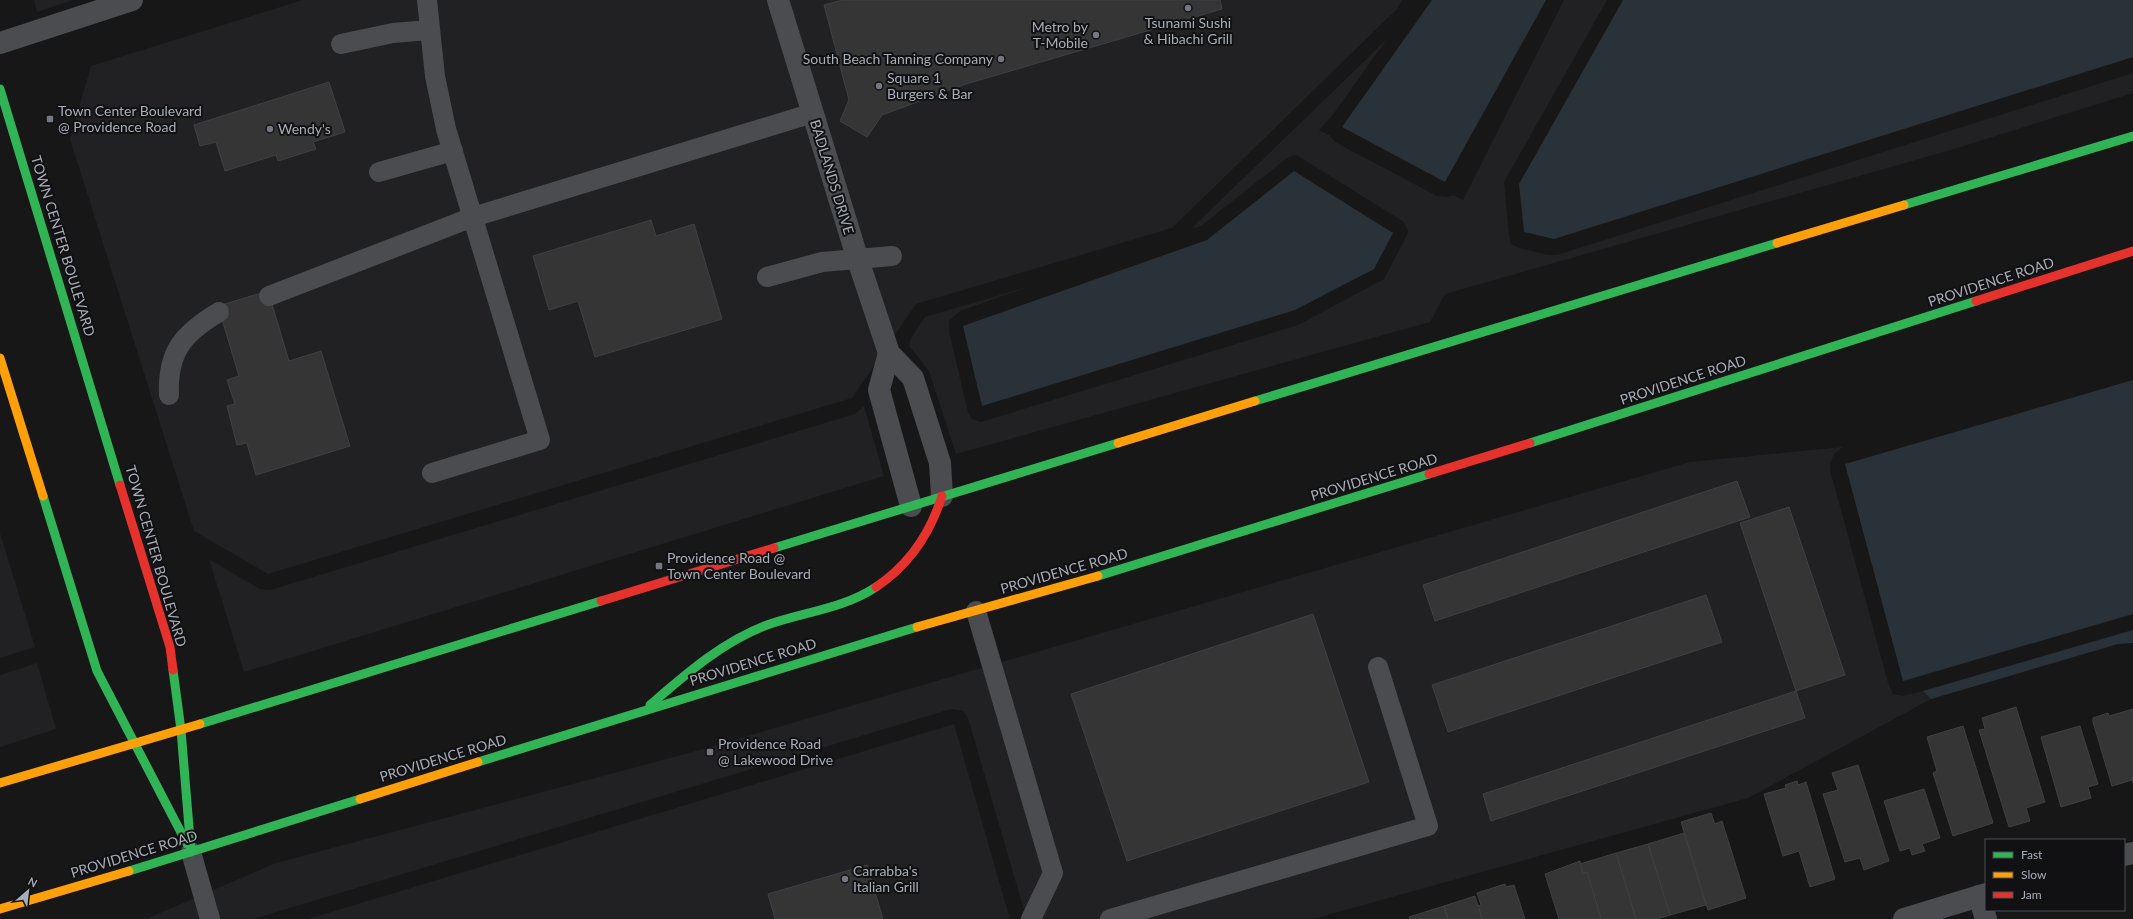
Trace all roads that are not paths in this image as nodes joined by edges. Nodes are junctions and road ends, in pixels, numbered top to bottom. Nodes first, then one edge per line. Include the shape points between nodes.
1 (132, 0) edge
2 (427, 0) edge
3 (778, 0) edge
4 (429, 30) junction
5 (0, 43) edge
6 (341, 44) dead end
7 (0, 89) edge
8 (813, 113) junction
9 (2133, 136) edge
10 (453, 151) junction
11 (379, 172) dead end
12 (473, 217) junction
13 (2133, 251) edge
14 (892, 256) dead end
15 (858, 260) junction
16 (767, 277) dead end
17 (269, 296) dead end
18 (219, 312) dead end
19 (889, 353) junction
20 (0, 358) edge
21 (169, 395) dead end
22 (432, 473) dead end
23 (942, 496) junction
24 (911, 506) junction
25 (976, 611) junction
26 (1378, 667) dead end
27 (645, 710) junction
28 (181, 730) junction
29 (135, 744) junction
30 (0, 783) edge
31 (192, 852) junction
32 (1983, 895) edge
33 (0, 909) edge
34 (210, 919) edge
35 (1030, 919) edge
36 (1110, 919) edge
37 (1904, 919) edge
38 (1986, 919) edge

1 - 5 street
2 - 4 lane
3 - 8 street, BADLANDS DRIVE
4 - 6 lane via 393,33
4 - 10 lane via 434,76
7 - 28 main road, TOWN CENTER BOULEVARD via 170,647
8 - 12 lane
8 - 15 street, BADLANDS DRIVE
9 - 23 main road
10 - 11 lane
10 - 12 lane
12 - 17 lane
12 - 22 lane via 540,440
13 - 25 main road, PROVIDENCE ROAD via 1543,440
14 - 15 lane
15 - 16 lane via 822,262
15 - 19 street, BADLANDS DRIVE
18 - 21 lane via 197,326 176,350 170,369
19 - 23 street, BADLANDS DRIVE via 913,378 940,463
19 - 24 street via 879,390
20 - 29 main road via 97,671
23 - 24 main road
23 - 27 main road via 936,518 925,538 910,558 885,581 854,599 757,629 737,639 680,678
24 - 28 main road
25 - 27 main road, PROVIDENCE ROAD
25 - 35 lane via 1053,873
26 - 36 lane via 1428,826
27 - 31 main road, PROVIDENCE ROAD
28 - 29 main road
28 - 31 main road, TOWN CENTER BOULEVARD
29 - 30 main road
29 - 31 main road
31 - 33 main road, PROVIDENCE ROAD
31 - 34 lane
32 - 37 street
32 - 38 street

